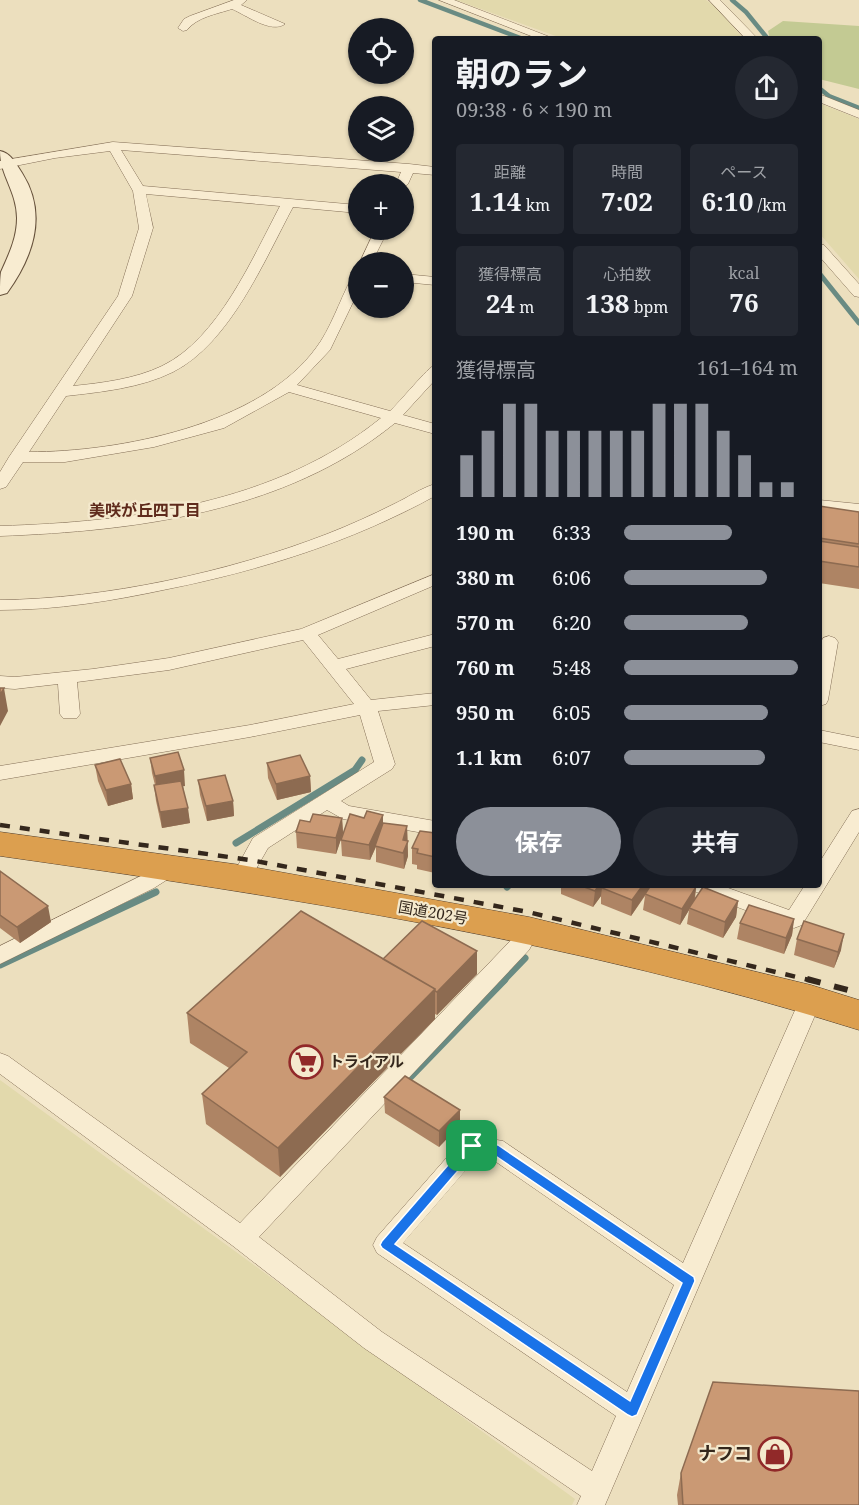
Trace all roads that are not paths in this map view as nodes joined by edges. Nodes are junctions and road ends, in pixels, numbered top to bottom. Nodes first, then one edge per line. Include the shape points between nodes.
1 (444, 0) edge
2 (714, 0) edge
3 (238, 2) edge
4 (280, 24) dead end
5 (183, 28) dead end
6 (541, 36) edge
7 (749, 36) edge
8 (822, 99) edge
9 (859, 114) edge
10 (113, 146) junction
11 (2, 162) edge
12 (410, 168) junction
13 (432, 171) edge
14 (407, 174) edge
15 (138, 190) junction
16 (288, 204) junction
17 (348, 208) edge
18 (822, 251) edge
19 (414, 279) edge
20 (432, 280) edge
21 (0, 289) edge
22 (859, 293) edge
23 (348, 299) edge
24 (432, 374) edge
25 (287, 387) junction
26 (61, 392) junction
27 (393, 417) junction
28 (432, 428) edge
29 (18, 457) junction
30 (0, 484) edge
31 (432, 491) edge
32 (822, 505) edge
33 (859, 509) edge
34 (0, 531) edge
35 (432, 582) edge
36 (0, 605) edge
37 (307, 633) junction
38 (432, 641) edge
39 (829, 642) dead end
40 (335, 666) junction
41 (67, 678) junction
42 (0, 682) edge
43 (822, 683) edge
44 (432, 699) edge
45 (368, 709) junction
46 (70, 714) dead end
47 (822, 737) edge
48 (859, 744) edge
49 (0, 773) edge
50 (328, 801) junction
51 (859, 816) edge
52 (432, 827) edge
53 (0, 844) edge
54 (169, 869) junction
55 (822, 875) edge
56 (241, 878) junction
57 (706, 888) edge
58 (814, 888) edge
59 (529, 930) junction
60 (0, 956) edge
61 (811, 999) junction
62 (859, 1015) edge
63 (0, 1062) edge
64 (242, 1238) junction
65 (689, 1281) junction
66 (632, 1411) junction
67 (594, 1498) edge

1 - 6 street
2 - 7 street
3 - 4 street via 270,23
3 - 5 street via 194,18
8 - 9 street
10 - 11 street
10 - 12 street
10 - 15 street
11 - 21 street via 22,187 27,231 19,258
12 - 13 street
12 - 14 street
15 - 16 street
15 - 26 street via 146,228 125,296
16 - 17 street
16 - 26 street via 232,305 197,350 169,368 115,387
18 - 22 street
19 - 20 street
23 - 25 street via 323,350
24 - 27 street
25 - 27 street
25 - 29 street via 218,425 148,444 65,457
26 - 29 street
27 - 28 street
27 - 34 street via 331,458 280,483 225,502 117,525
29 - 30 street
31 - 36 street via 392,514 254,565 91,599
32 - 33 street
35 - 37 street
37 - 40 street
37 - 41 street via 169,664
38 - 40 street
39 - 43 street
40 - 45 street
41 - 42 street
41 - 46 street
44 - 45 street
45 - 49 street
45 - 50 street via 385,764
47 - 48 street
50 - 52 street via 343,812
50 - 56 street via 260,843
51 - 55 street
53 - 54 highway, 国道202号
54 - 56 highway, 国道202号
54 - 60 street
56 - 59 highway, 国道202号
57 - 58 street via 794,920
59 - 61 highway, 国道202号
59 - 64 street via 513,953
61 - 62 highway, 国道202号
61 - 65 street
63 - 64 street
64 - 67 street via 373,1340
65 - 66 street
65 - 66 street via 494,1148 472,1146 386,1245
66 - 67 street

